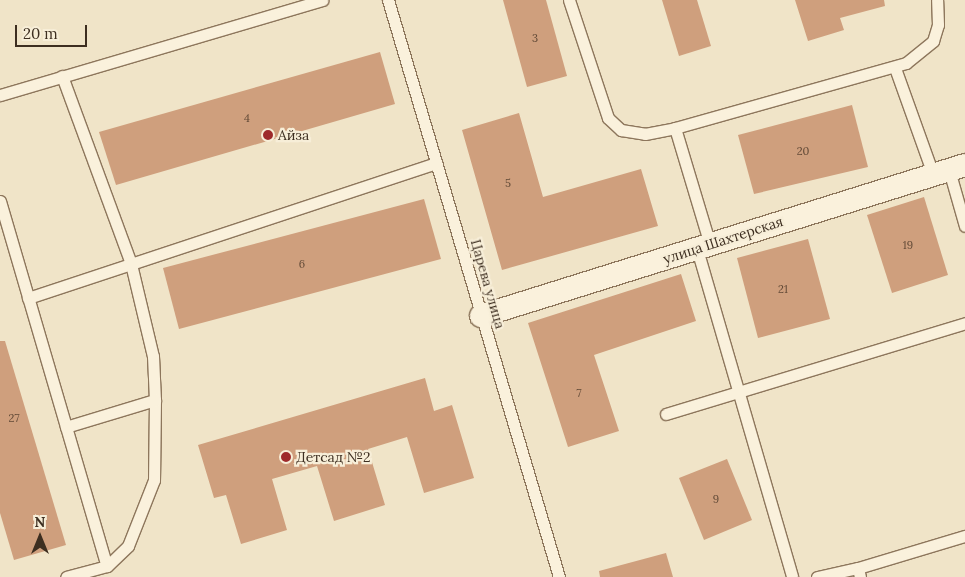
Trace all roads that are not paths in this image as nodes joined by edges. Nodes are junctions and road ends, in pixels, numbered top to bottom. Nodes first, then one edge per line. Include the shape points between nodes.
1 (322, 0) edge
2 (388, 0) edge
3 (570, 0) edge
4 (937, 0) edge
5 (895, 68) junction
6 (62, 76) junction
7 (0, 95) edge
8 (675, 128) junction
9 (436, 163) junction
10 (949, 170) edge
11 (0, 202) edge
12 (965, 226) edge
13 (703, 247) junction
14 (131, 264) junction
15 (28, 298) junction
16 (481, 316) junction
17 (965, 323) edge
18 (739, 388) junction
19 (155, 400) junction
20 (666, 414) dead end
21 (66, 427) junction
22 (965, 536) edge
23 (107, 566) junction
24 (859, 572) edge
25 (66, 577) edge
26 (559, 577) edge
27 (792, 577) edge
28 (817, 577) edge

1 - 6 lane
2 - 9 lane, Царева улица
3 - 8 lane via 608,118 621,130 645,134
4 - 5 lane via 933,41
5 - 8 lane
5 - 10 lane
6 - 7 lane
6 - 14 lane
8 - 13 lane
9 - 14 lane
9 - 16 lane, Царева улица
10 - 12 lane
10 - 13 street, улица Шахтерская
11 - 15 lane
13 - 16 street, улица Шахтерская
13 - 18 lane
14 - 15 lane
14 - 19 lane via 153,356
15 - 21 lane
16 - 26 lane, Царева улица
17 - 18 lane
18 - 20 lane
18 - 27 lane
19 - 21 lane
19 - 23 lane via 154,480 128,546
21 - 23 lane
22 - 24 lane
23 - 25 lane
24 - 28 lane

